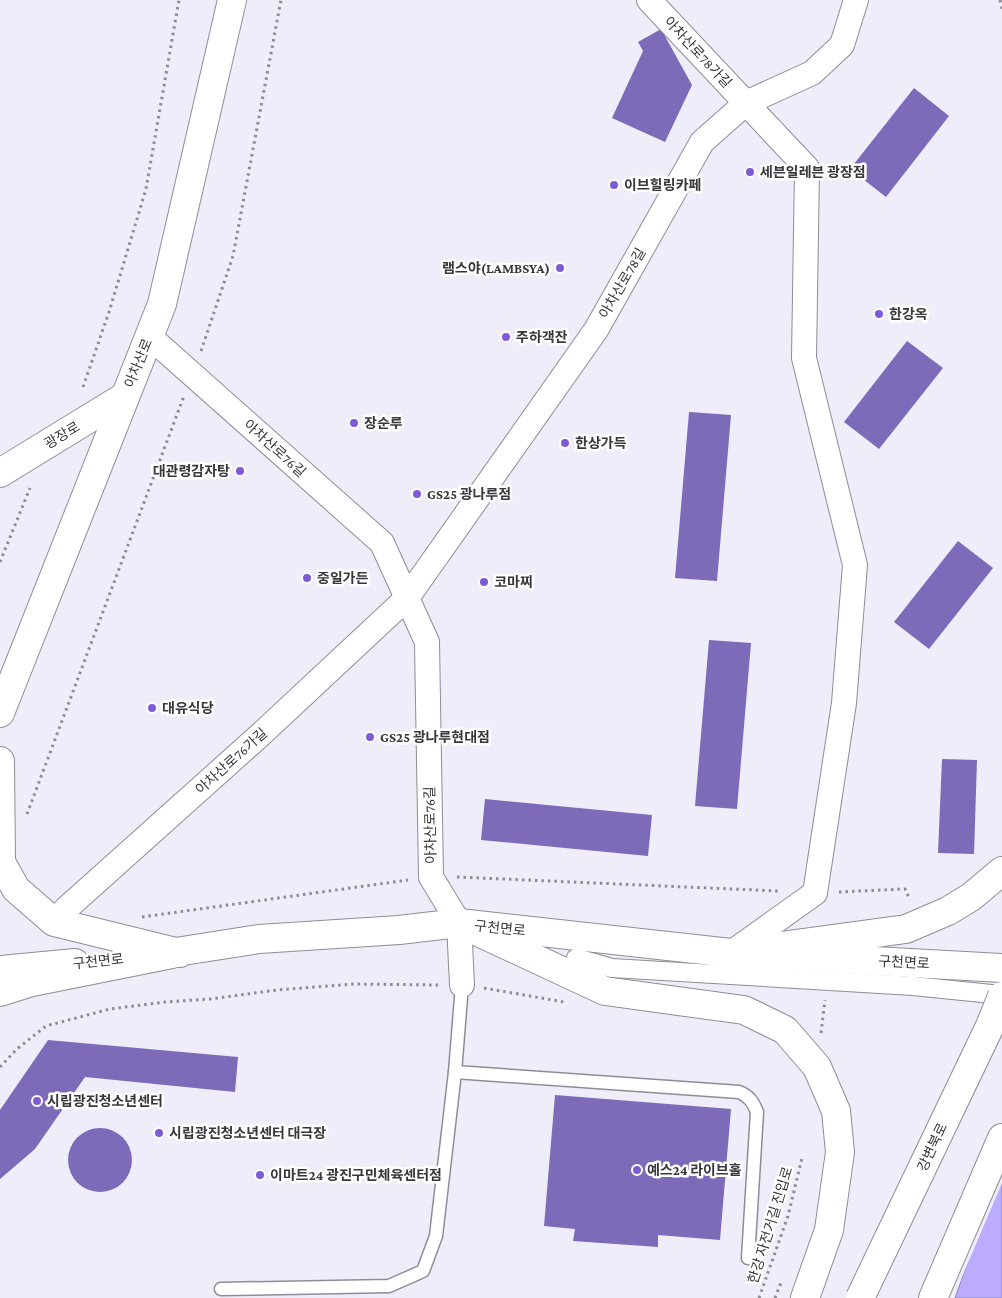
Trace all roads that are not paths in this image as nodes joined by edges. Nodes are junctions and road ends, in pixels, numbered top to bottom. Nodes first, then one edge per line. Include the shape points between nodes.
1 (232, 0) edge
2 (649, 0) edge
3 (856, 0) edge
4 (746, 103) junction
5 (149, 336) junction
6 (124, 397) junction
7 (0, 473) edge
8 (407, 598) junction
9 (0, 713) edge
10 (0, 760) edge
11 (1002, 871) edge
12 (54, 922) junction
13 (459, 923) junction
14 (180, 953) junction
15 (732, 953) junction
16 (576, 958) dead end
17 (1002, 968) edge
18 (829, 969) junction
19 (0, 970) edge
20 (462, 985) joint
21 (0, 992) edge
22 (1002, 995) edge
23 (455, 1072) junction
24 (1002, 1138) edge
25 (748, 1258) dead end
26 (221, 1290) dead end
27 (805, 1298) edge
28 (860, 1298) edge
29 (934, 1298) edge

1 - 5 main road, 아차산로 via 162,304
2 - 4 street, 아차산로78가길
3 - 4 street, 아차산로78길 via 842,45 812,72
4 - 8 street, 아차산로78길 via 702,142 596,330
4 - 15 street, 아차산로78가길 via 807,168 804,358 855,565 844,703 815,893
5 - 6 main road, 아차산로
5 - 8 street, 아차산로76길 via 382,544
6 - 7 main road, 광장로
6 - 9 main road, 아차산로
8 - 12 street, 아차산로76가길
8 - 13 street, 아차산로76길 via 426,642 431,877
10 - 12 main road via 1,862 16,889
11 - 15 main road via 948,911 906,929
12 - 14 main road
13 - 14 main road, 구천면로 via 259,940
13 - 15 main road, 구천면로
13 - 20 street, 아차산로76길
13 - 27 main road via 605,991 744,1010 784,1030 817,1067 836,1111 840,1152 829,1230
14 - 19 main road, 구천면로
14 - 21 main road via 32,982
15 - 18 main road, 구천면로
16 - 18 street via 612,968
17 - 18 main road, 구천면로
18 - 22 street via 913,986
20 - 23 lane, 아차산로76길
22 - 28 main road, 강변북로, bridge
23 - 25 lane via 738,1092 747,1096 757,1112
23 - 26 lane, 아차산로76길 via 436,1236 423,1271 389,1286
24 - 29 main road

